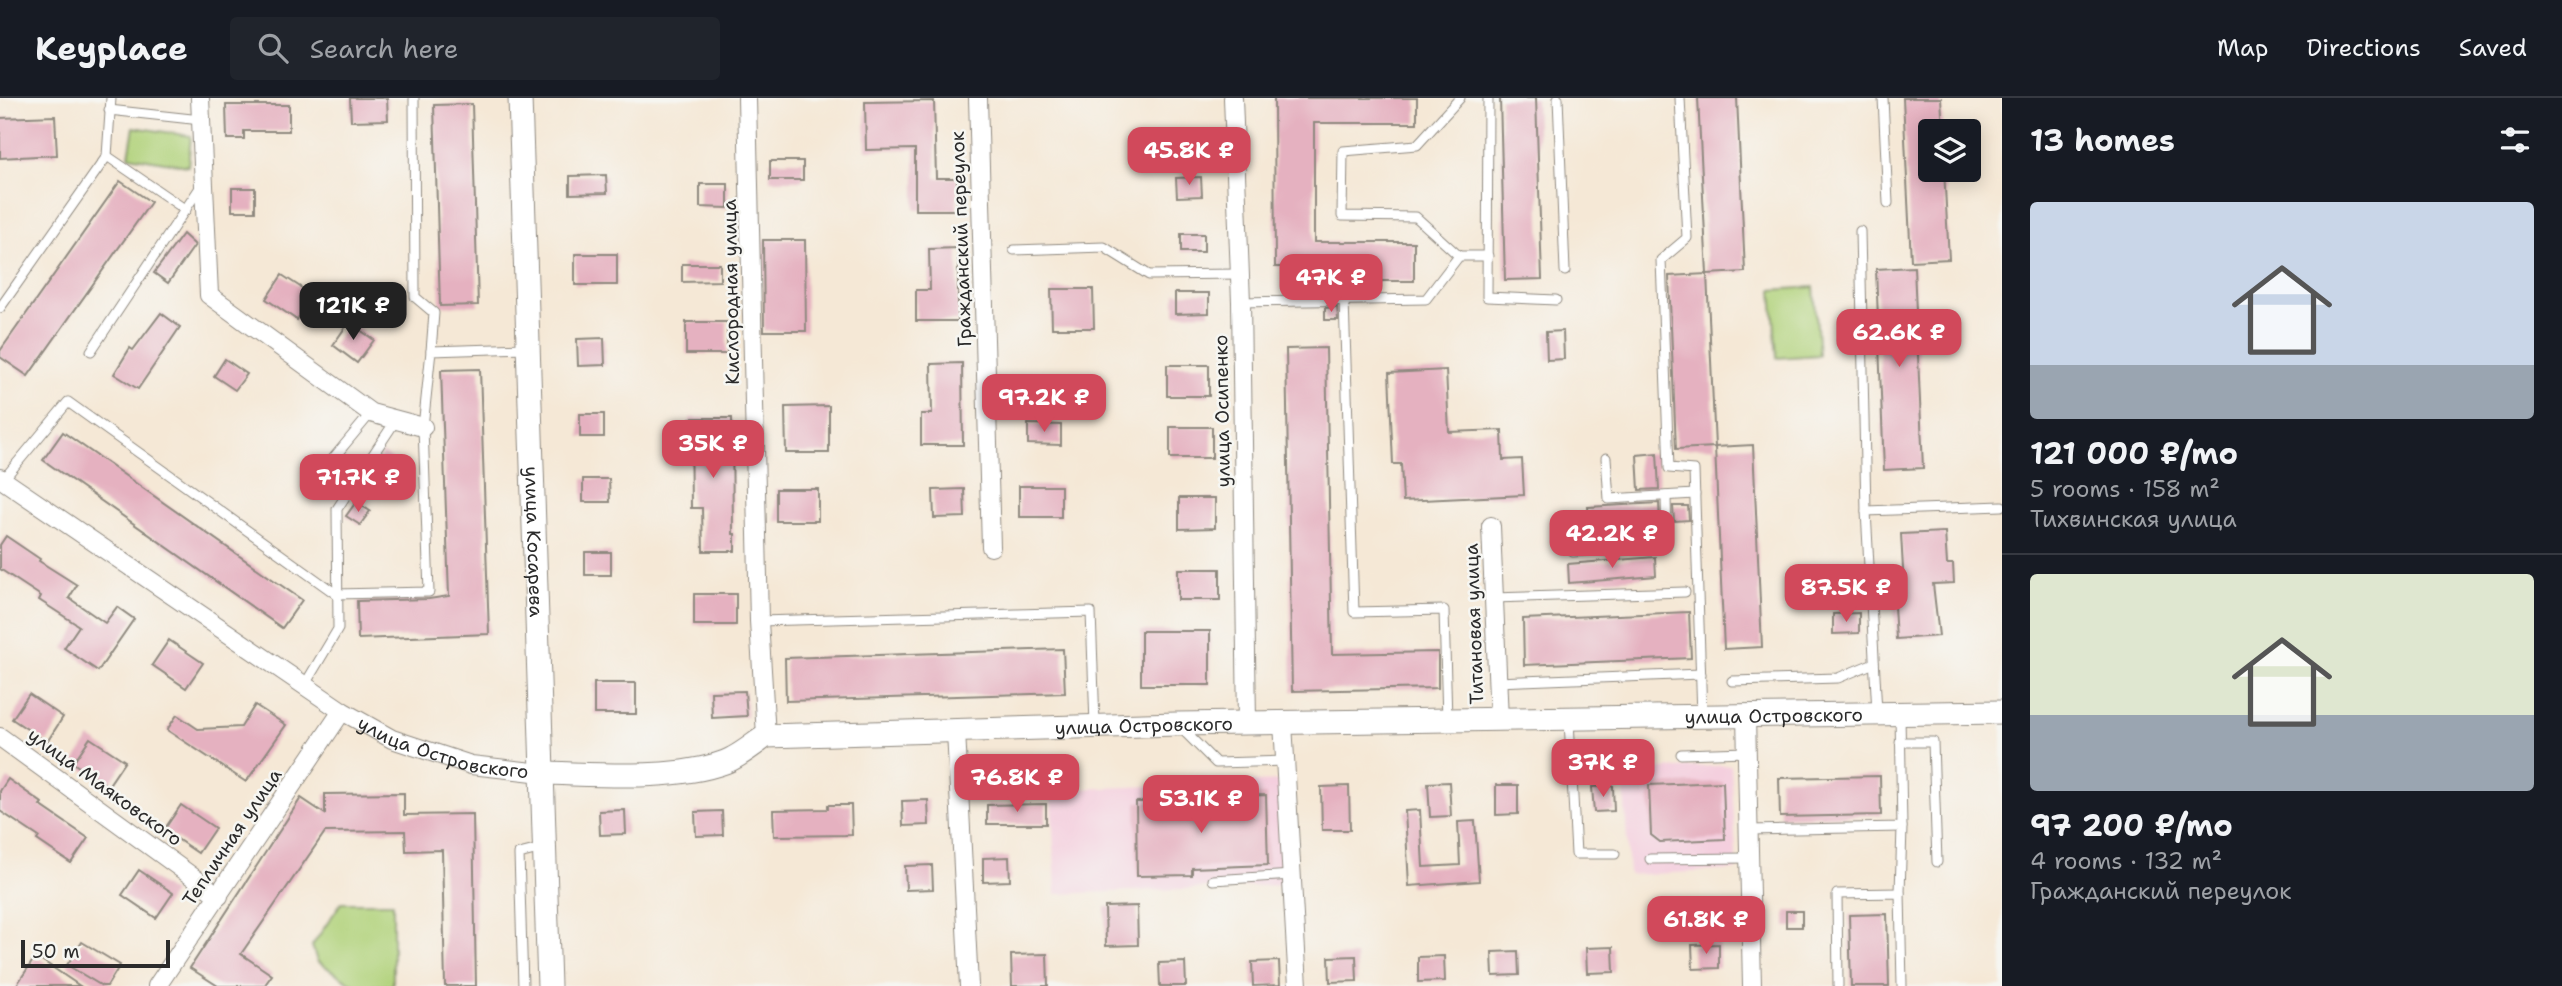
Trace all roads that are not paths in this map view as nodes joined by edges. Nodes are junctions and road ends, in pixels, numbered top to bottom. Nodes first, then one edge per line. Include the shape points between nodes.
1 (111, 98) edge
2 (200, 98) edge
3 (414, 98) edge
4 (520, 98) edge
5 (747, 98) edge
6 (978, 98) edge
7 (1233, 98) edge
8 (1460, 98) edge
9 (1488, 98) edge
10 (1558, 98) edge
11 (1680, 98) edge
12 (1883, 98) edge
13 (109, 110) junction
14 (201, 120) junction
15 (107, 156) junction
16 (204, 182) junction
17 (1888, 202) dead end
18 (186, 210) junction
19 (1860, 231) dead end
20 (1014, 250) dead end
21 (1459, 256) junction
22 (1488, 256) junction
23 (1566, 271) dead end
24 (1240, 274) junction
25 (1345, 300) junction
26 (1556, 300) dead end
27 (1241, 302) junction
28 (0, 308) edge
29 (528, 348) junction
30 (91, 351) dead end
31 (431, 351) junction
32 (371, 413) junction
33 (396, 420) junction
34 (424, 427) junction
35 (1606, 458) dead end
36 (331, 461) dead end
37 (1, 479) edge
38 (1695, 494) junction
39 (1666, 496) junction
40 (2002, 506) edge
41 (1866, 511) junction
42 (1491, 526) dead end
43 (991, 547) dead end
44 (1573, 552) dead end
45 (1685, 592) dead end
46 (336, 594) junction
47 (1493, 598) junction
48 (759, 621) junction
49 (1874, 663) junction
50 (1701, 674) junction
51 (1732, 681) dead end
52 (1497, 682) junction
53 (304, 686) junction
54 (342, 711) junction
55 (2002, 712) edge
56 (1888, 713) junction
57 (1746, 715) junction
58 (1702, 716) junction
59 (1569, 719) junction
60 (1499, 721) junction
61 (1447, 722) junction
62 (1247, 723) junction
63 (1283, 723) junction
64 (1177, 724) junction
65 (1095, 727) junction
66 (956, 731) junction
67 (766, 736) junction
68 (0, 737) edge
69 (1900, 742) junction
70 (1747, 752) junction
71 (1681, 754) dead end
72 (1285, 761) junction
73 (542, 773) junction
74 (1902, 827) junction
75 (1749, 830) junction
76 (545, 847) junction
77 (1615, 854) dead end
78 (1749, 858) junction
79 (1650, 859) dead end
80 (1937, 862) dead end
81 (1292, 875) junction
82 (1213, 880) dead end
83 (1900, 893) junction
84 (219, 895) junction
85 (157, 986) edge
86 (523, 986) edge
87 (549, 986) edge
88 (969, 986) edge
89 (1298, 986) edge
90 (1752, 986) edge
91 (1838, 986) edge
92 (1902, 986) edge

1 - 13 lane
2 - 14 street
3 - 31 lane via 415,297 434,313
4 - 29 street, улица Косарева
5 - 48 street, Кислородная улица
6 - 43 street, Гражданский переулок
7 - 24 street, улица Осипенко
8 - 21 lane via 1417,145 1343,151 1342,216 1416,217
9 - 22 lane
10 - 23 lane
11 - 38 lane via 1687,238 1661,260 1669,468 1694,470
12 - 17 lane
13 - 14 lane
13 - 15 lane
14 - 16 street
15 - 18 lane
15 - 28 lane
16 - 18 lane
16 - 32 street via 209,295
18 - 30 lane
19 - 41 lane
20 - 24 lane via 1104,247 1149,275
21 - 22 lane
21 - 25 lane via 1426,299
22 - 26 lane via 1488,298
24 - 27 street, улица Осипенко
25 - 27 lane
25 - 61 lane via 1354,612 1444,610
27 - 62 street, улица Осипенко
29 - 31 lane
29 - 73 street, улица Косарева
31 - 34 lane
32 - 33 street
32 - 36 lane
33 - 34 street
33 - 46 lane via 337,509
34 - 46 lane via 429,592
35 - 39 lane via 1609,499
37 - 46 lane via 68,402
37 - 53 street, улица Островского
38 - 39 lane
38 - 50 lane
39 - 44 lane via 1667,544
40 - 41 lane
41 - 49 lane
42 - 47 street, Титановая улица
45 - 47 lane
46 - 53 lane via 338,629
47 - 52 street, Титановая улица
48 - 65 lane via 1091,612
48 - 67 street, Кислородная улица
49 - 51 lane via 1838,678
49 - 56 lane
50 - 52 lane
50 - 58 lane
52 - 60 street, Титановая улица
53 - 54 street, улица Островского
54 - 73 street, улица Островского via 392,738 471,765
54 - 84 street, Тепличная улица
55 - 56 street, улица Островского
56 - 57 street, улица Островского
56 - 69 lane
57 - 58 street, улица Островского
57 - 70 street
58 - 59 street, улица Островского
59 - 60 street, улица Островского
59 - 77 lane via 1576,854
60 - 61 street, улица Островского
61 - 63 street, улица Островского
62 - 63 street, улица Островского
62 - 64 street, улица Островского
63 - 72 street
64 - 65 street, улица Островского
64 - 72 lane via 1216,763
65 - 66 street, улица Островского
66 - 67 street, улица Островского
66 - 88 street
67 - 73 street, улица Островского via 726,762 671,773
68 - 84 street, улица Маяковского
69 - 74 lane
69 - 80 lane via 1933,741
70 - 71 lane
70 - 75 street
72 - 81 street
73 - 76 street, улица Косарева
74 - 75 lane
74 - 83 lane
75 - 78 street
76 - 86 lane via 519,854
76 - 87 street, улица Косарева
78 - 79 lane
78 - 90 street
81 - 82 lane
81 - 89 street
83 - 91 lane via 1837,894
83 - 92 lane
84 - 85 street, Тепличная улица

